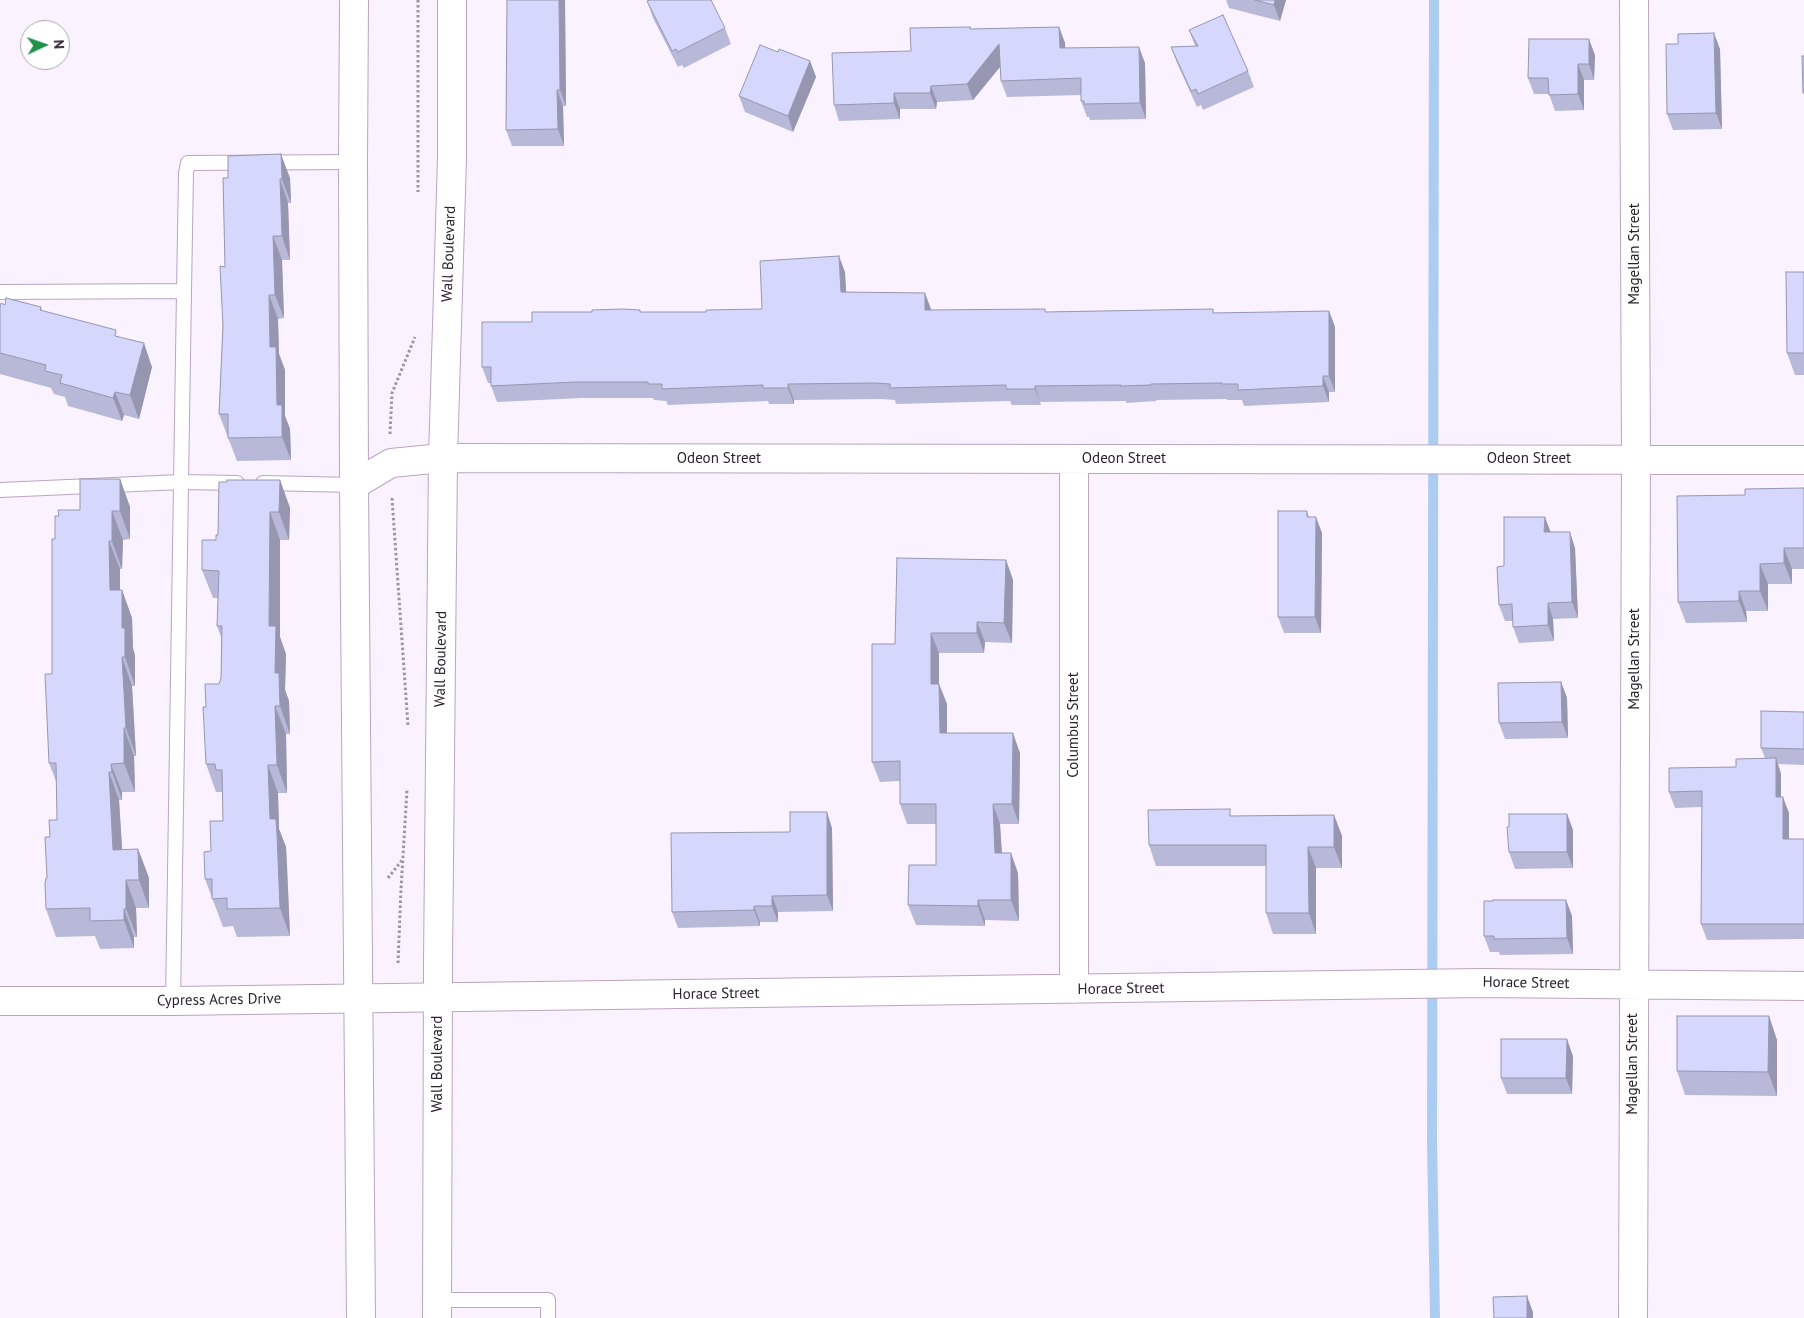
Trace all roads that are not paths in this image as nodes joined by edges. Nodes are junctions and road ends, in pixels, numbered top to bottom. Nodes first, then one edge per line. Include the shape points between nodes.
1 (354, 0) edge
2 (452, 0) edge
3 (1634, 0) edge
4 (353, 162) junction
5 (184, 291) junction
6 (0, 292) edge
7 (443, 458) junction
8 (1636, 459) junction
9 (1074, 460) junction
10 (1804, 460) edge
11 (181, 482) junction
12 (354, 484) junction
13 (0, 490) edge
14 (1633, 984) junction
15 (1804, 986) edge
16 (1074, 989) junction
17 (439, 997) junction
18 (358, 998) junction
19 (0, 1001) edge
20 (173, 1001) junction
21 (437, 1309) edge
22 (361, 1318) edge
23 (548, 1318) edge
24 (1633, 1318) edge

1 - 4 street
2 - 7 street, Wall Boulevard via 452,158
3 - 8 street, Magellan Street
4 - 5 lane via 188,163
4 - 12 street
5 - 6 lane
5 - 11 lane
7 - 9 street, Odeon Street
7 - 12 street, Odeon Street via 391,463
7 - 17 street, Wall Boulevard
8 - 9 street, Odeon Street
8 - 10 street, Odeon Street
8 - 14 street, Magellan Street
9 - 16 street, Columbus Street
11 - 12 lane
11 - 13 lane
11 - 20 lane
12 - 18 street
14 - 15 street, Horace Street
14 - 16 street, Horace Street
14 - 24 street, Magellan Street
16 - 17 street, Horace Street
17 - 18 street, Cypress Acres Drive
17 - 21 street, Wall Boulevard
18 - 20 street, Cypress Acres Drive
18 - 22 street
19 - 20 street, Cypress Acres Drive
21 - 23 lane via 548,1300

